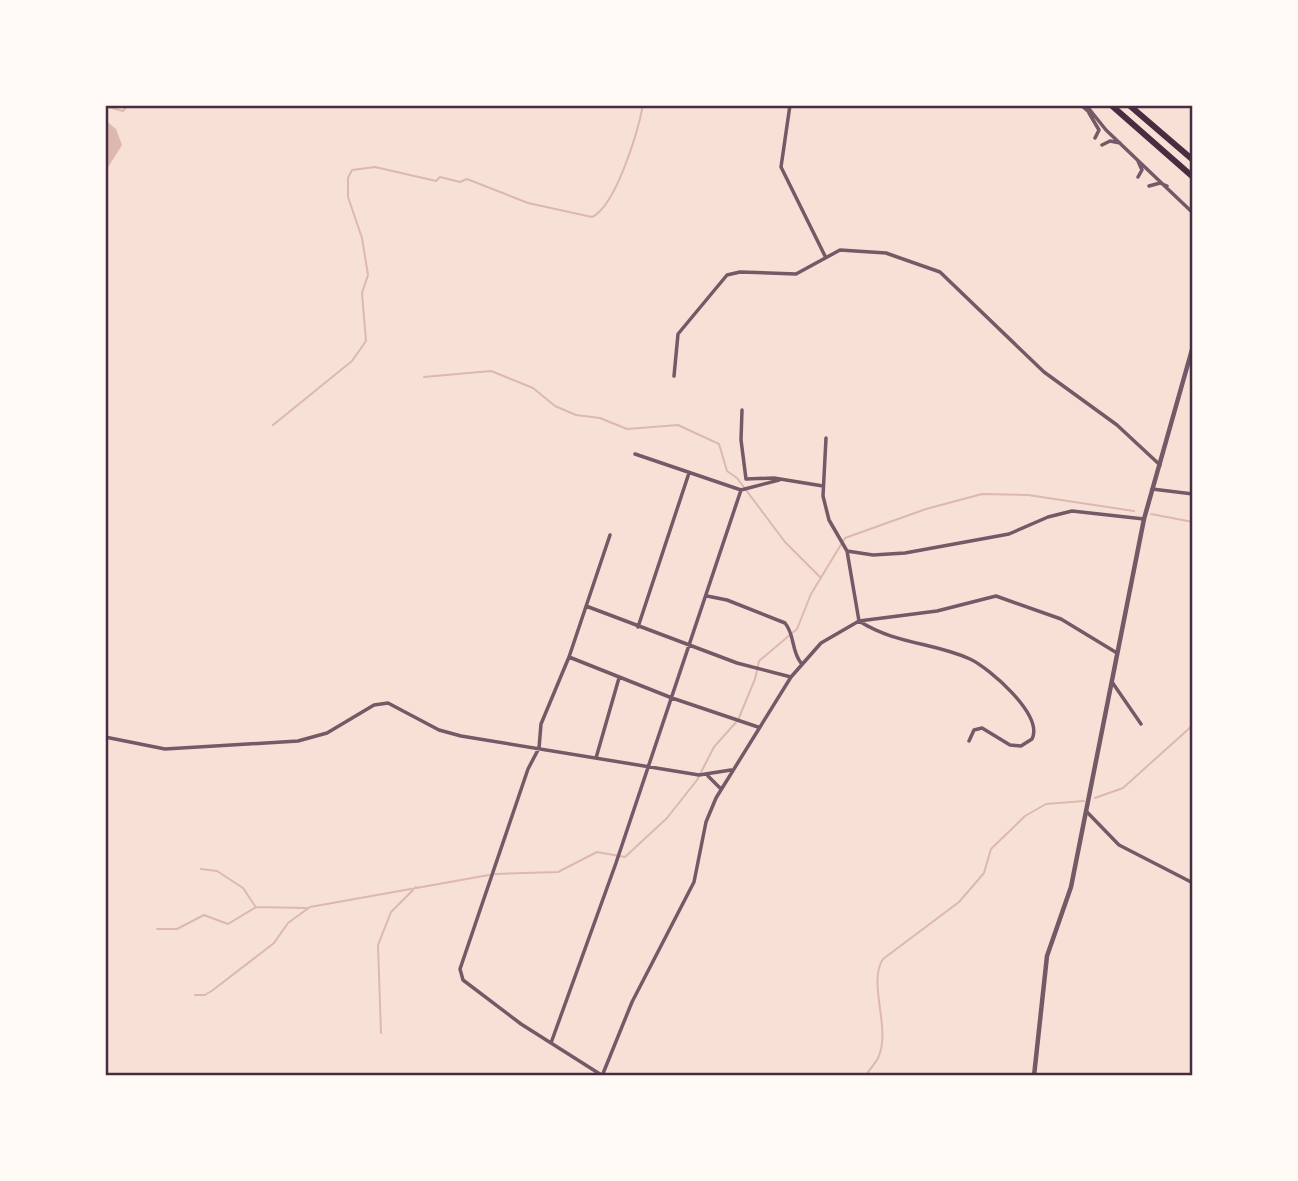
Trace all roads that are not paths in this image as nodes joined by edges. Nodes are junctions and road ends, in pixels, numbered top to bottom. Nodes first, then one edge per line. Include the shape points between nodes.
1 (790, 105) edge
2 (1083, 105) edge
3 (1111, 105) edge
4 (1129, 105) edge
5 (1088, 111) junction
6 (1098, 121) junction
7 (1095, 138) dead end
8 (1122, 144) junction
9 (1102, 145) dead end
10 (1135, 156) junction
11 (1193, 160) edge
12 (1138, 177) dead end
13 (1193, 177) edge
14 (1149, 186) dead end
15 (1169, 187) junction
16 (1193, 213) edge
17 (825, 256) junction
18 (1193, 348) edge
19 (674, 376) dead end
20 (742, 410) dead end
21 (826, 438) dead end
22 (635, 454) dead end
23 (1160, 465) junction
24 (689, 472) junction
25 (783, 479) junction
26 (823, 486) junction
27 (1152, 489) junction
28 (741, 490) junction
29 (1193, 494) edge
30 (1144, 519) junction
31 (610, 535) dead end
32 (847, 551) junction
33 (707, 596) junction
34 (586, 606) junction
35 (859, 621) junction
36 (638, 627) junction
37 (689, 647) junction
38 (1117, 653) junction
39 (569, 657) junction
40 (802, 663) junction
41 (791, 677) junction
42 (619, 678) junction
43 (1111, 681) junction
44 (672, 698) junction
45 (1141, 724) dead end
46 (758, 727) junction
47 (105, 737) edge
48 (970, 741) dead end
49 (540, 748) junction
50 (596, 758) junction
51 (649, 766) junction
52 (733, 770) junction
53 (708, 776) junction
54 (721, 789) junction
55 (1086, 811) junction
56 (1193, 883) edge
57 (551, 1043) junction
58 (603, 1076) edge
59 (1034, 1076) edge

1 - 17 street via 781,167
2 - 5 street
2 - 6 street
3 - 13 highway
4 - 11 highway
5 - 6 street
5 - 7 street via 1099,130
6 - 8 street
8 - 9 street via 1110,141
8 - 10 street
10 - 12 street via 1141,167
10 - 15 street
14 - 15 street via 1160,183
15 - 16 street
17 - 19 street via 796,274 727,275 678,334
17 - 23 street via 840,250 886,253 940,272 1054,381 1117,425
18 - 23 street
20 - 25 street via 747,479
21 - 26 street
22 - 24 street
23 - 27 street
24 - 28 street
24 - 36 street
25 - 26 street
25 - 28 street
26 - 32 street via 829,520
27 - 29 street
27 - 30 street
28 - 33 street
30 - 32 street via 1072,511 1009,534 905,553
30 - 38 street
31 - 34 street
32 - 35 street
33 - 37 street
33 - 40 street via 785,623 792,651
34 - 36 street
34 - 39 street
35 - 38 street via 937,611 996,596 1061,619
35 - 40 street via 821,643
35 - 48 street via 892,639 979,665 1020,703 1034,728 1032,739 1021,746 1010,745 982,728 974,730
36 - 37 street
37 - 41 street
37 - 44 street
38 - 43 street
39 - 42 street
39 - 49 street via 541,724
40 - 41 street
41 - 46 street
42 - 44 street
42 - 50 street
43 - 45 street
43 - 55 street
44 - 46 street
44 - 51 street
46 - 52 street
47 - 49 street via 165,749 298,741 327,733 374,705 388,703 439,730
49 - 50 street
49 - 57 street via 528,769 460,969 466,983
50 - 51 street
51 - 53 street
51 - 57 street
52 - 53 street
52 - 54 street
53 - 54 street
54 - 58 street via 706,822 691,888 632,1002
55 - 56 street via 1119,845
55 - 59 street via 1071,887 1044,972
57 - 58 street

